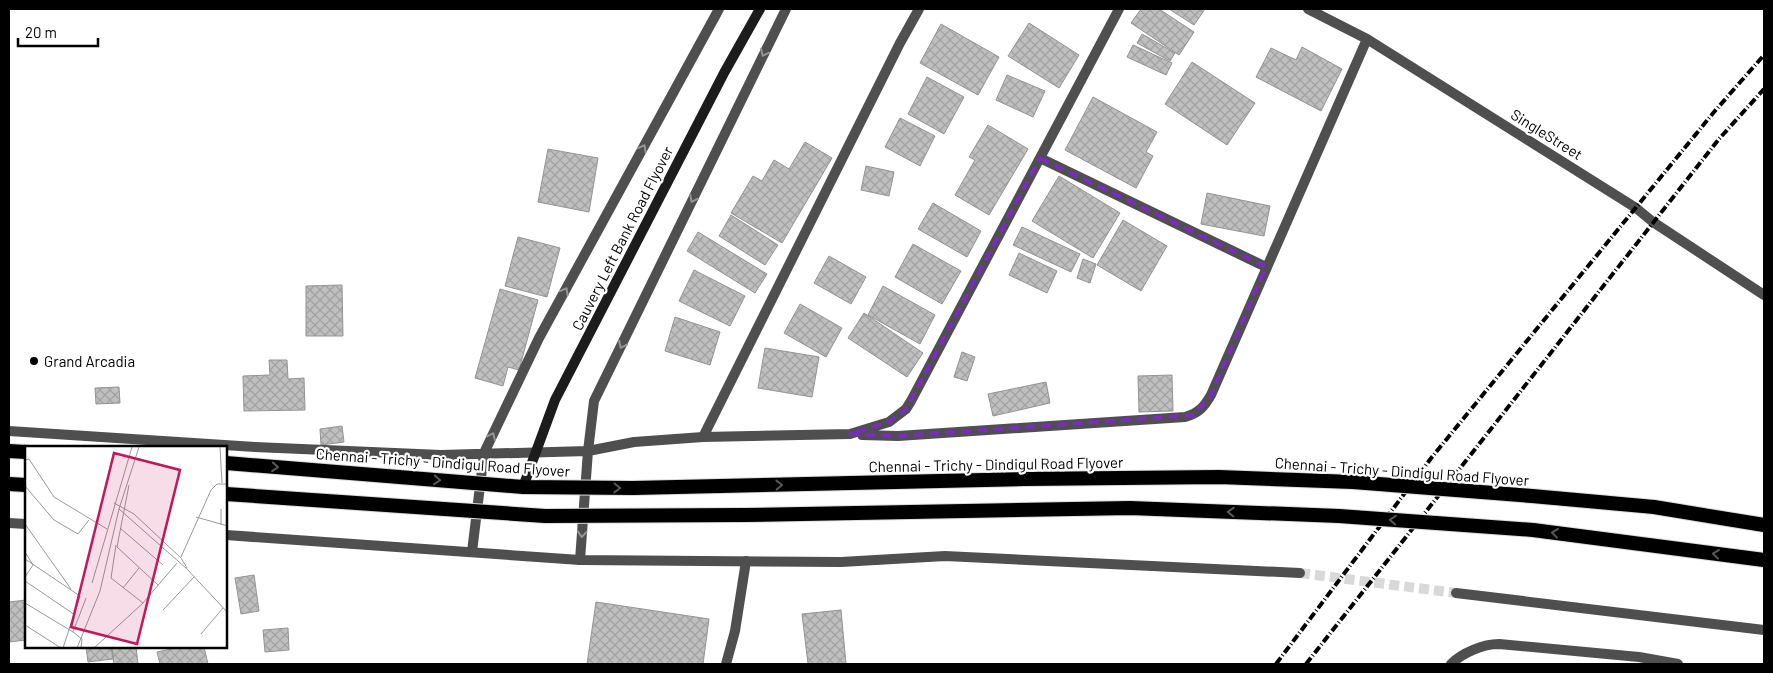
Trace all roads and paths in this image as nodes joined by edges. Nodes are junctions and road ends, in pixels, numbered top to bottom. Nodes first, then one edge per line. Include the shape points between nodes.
1 (719, 9) edge
2 (760, 9) edge
3 (786, 9) edge
4 (919, 9) edge
5 (1119, 9) edge
6 (1308, 9) edge
7 (1367, 38) junction
8 (1040, 158) junction
9 (1266, 267) junction
10 (1764, 295) edge
11 (9, 431) edge
12 (850, 434) junction
13 (703, 437) junction
14 (588, 450) junction
15 (9, 451) edge
16 (25, 452) edge
17 (484, 453) junction
18 (228, 463) edge
19 (9, 484) edge
20 (25, 485) edge
21 (523, 487) junction
22 (228, 494) edge
23 (9, 523) edge
24 (25, 524) edge
25 (1764, 525) edge
26 (228, 535) edge
27 (472, 552) junction
28 (580, 560) junction
29 (1764, 560) edge
30 (746, 562) junction
31 (1300, 573) tunnel mouth
32 (1456, 592) tunnel mouth
33 (1764, 630) edge
34 (1638, 661) edge
35 (726, 664) edge
36 (1451, 664) edge
37 (1678, 664) edge

17 -> 1 street via 539,338
2 - 21 main road, Cauvery Left Bank Road Flyover, bridge via 555,400
3 -> 14 street via 594,401
4 - 13 street
5 - 8 street
6 - 7 street, SingleStreet
7 - 9 street
7 - 10 street, SingleStreet via 1636,208
8 - 9 street
8 - 12 street via 906,409 889,422
9 - 12 street via 1211,395 1203,408 1194,414 1175,418 898,436
11 - 17 street via 255,447 441,455
12 - 13 street
13 - 14 street via 634,442
14 - 17 street
14 -> 28 street
15 - 16 highway
17 - 27 street
18 -> 21 highway, Chennai - Trichy - Dindigul Road Flyover, bridge
19 - 20 highway
21 -> 25 highway, Chennai - Trichy - Dindigul Road Flyover, bridge via 643,488 1219,477 1353,482 1532,496 1654,507
29 -> 22 highway, bridge via 1533,530 1339,516 1130,508 545,516
23 - 24 street
26 - 27 street
27 - 28 street
28 - 30 street
30 - 31 street via 841,562 945,556
30 - 35 street
32 - 33 street
34 - 36 street via 1495,644 1469,652
34 - 37 street

